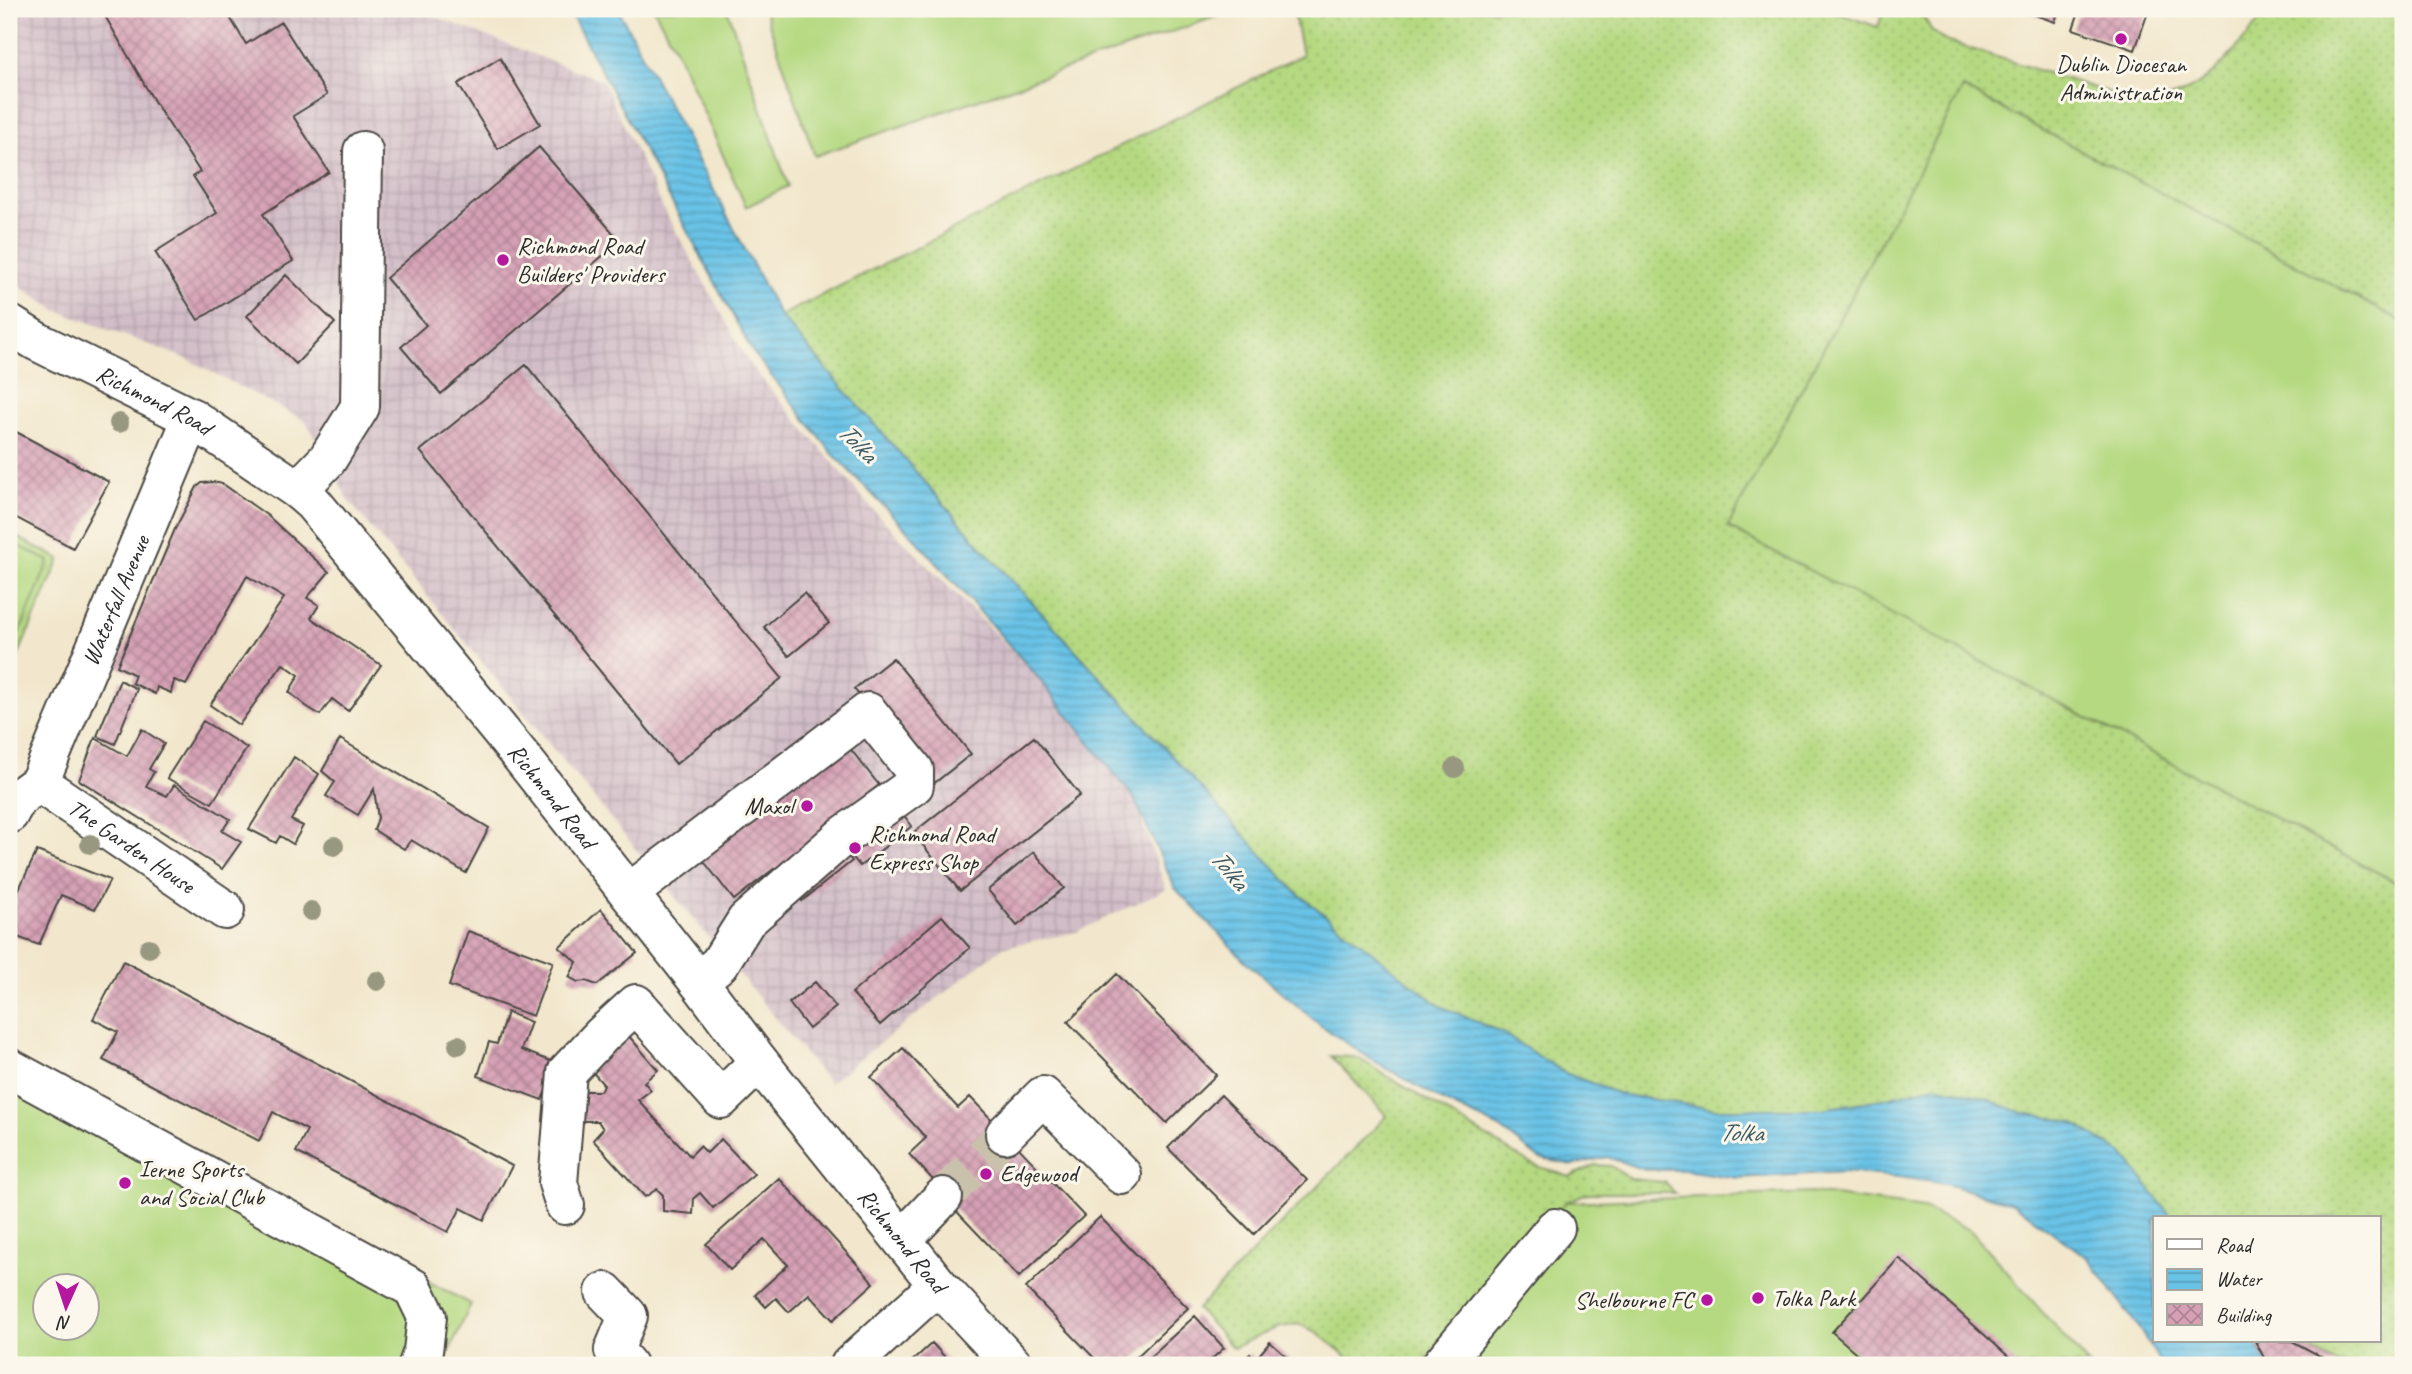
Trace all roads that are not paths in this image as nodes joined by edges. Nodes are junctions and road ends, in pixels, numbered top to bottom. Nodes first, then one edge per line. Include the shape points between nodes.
1 (363, 151) dead end
2 (9, 324) edge
3 (191, 418) junction
4 (298, 490) junction
5 (39, 783) junction
6 (9, 814) edge
7 (629, 893) junction
8 (225, 911) dead end
9 (698, 981) junction
10 (759, 1062) junction
11 (9, 1068) edge
12 (1005, 1134) tunnel mouth
13 (1122, 1175) dead end
14 (943, 1197) tunnel mouth
15 (565, 1205) dead end
16 (1555, 1228) dead end
17 (902, 1240) junction
18 (938, 1285) junction
19 (606, 1292) dead end
20 (418, 1365) edge
21 (627, 1365) edge
22 (850, 1365) edge
23 (1013, 1365) edge
24 (1441, 1365) edge

1 - 4 street via 360,407 327,460
2 - 3 street, Richmond Road
3 - 4 street, Richmond Road
3 - 5 street, Waterfall Avenue
4 - 7 street, Richmond Road
5 - 6 street via 17,799
5 - 8 street, The Garden House
7 - 9 street, Richmond Road
7 - 9 street via 868,712 907,760 914,770 914,785 843,836 746,920 719,964
9 - 10 street, Richmond Road
10 - 15 street via 721,1099 636,1004 568,1072 558,1183
10 - 17 street, Richmond Road
11 - 20 street via 413,1288 427,1317
12 - 13 street via 1043,1096
14 - 17 street
16 - 24 street
17 - 18 street, Richmond Road
18 - 22 street
18 - 23 street, Richmond Road
19 - 21 street via 628,1316 614,1350

